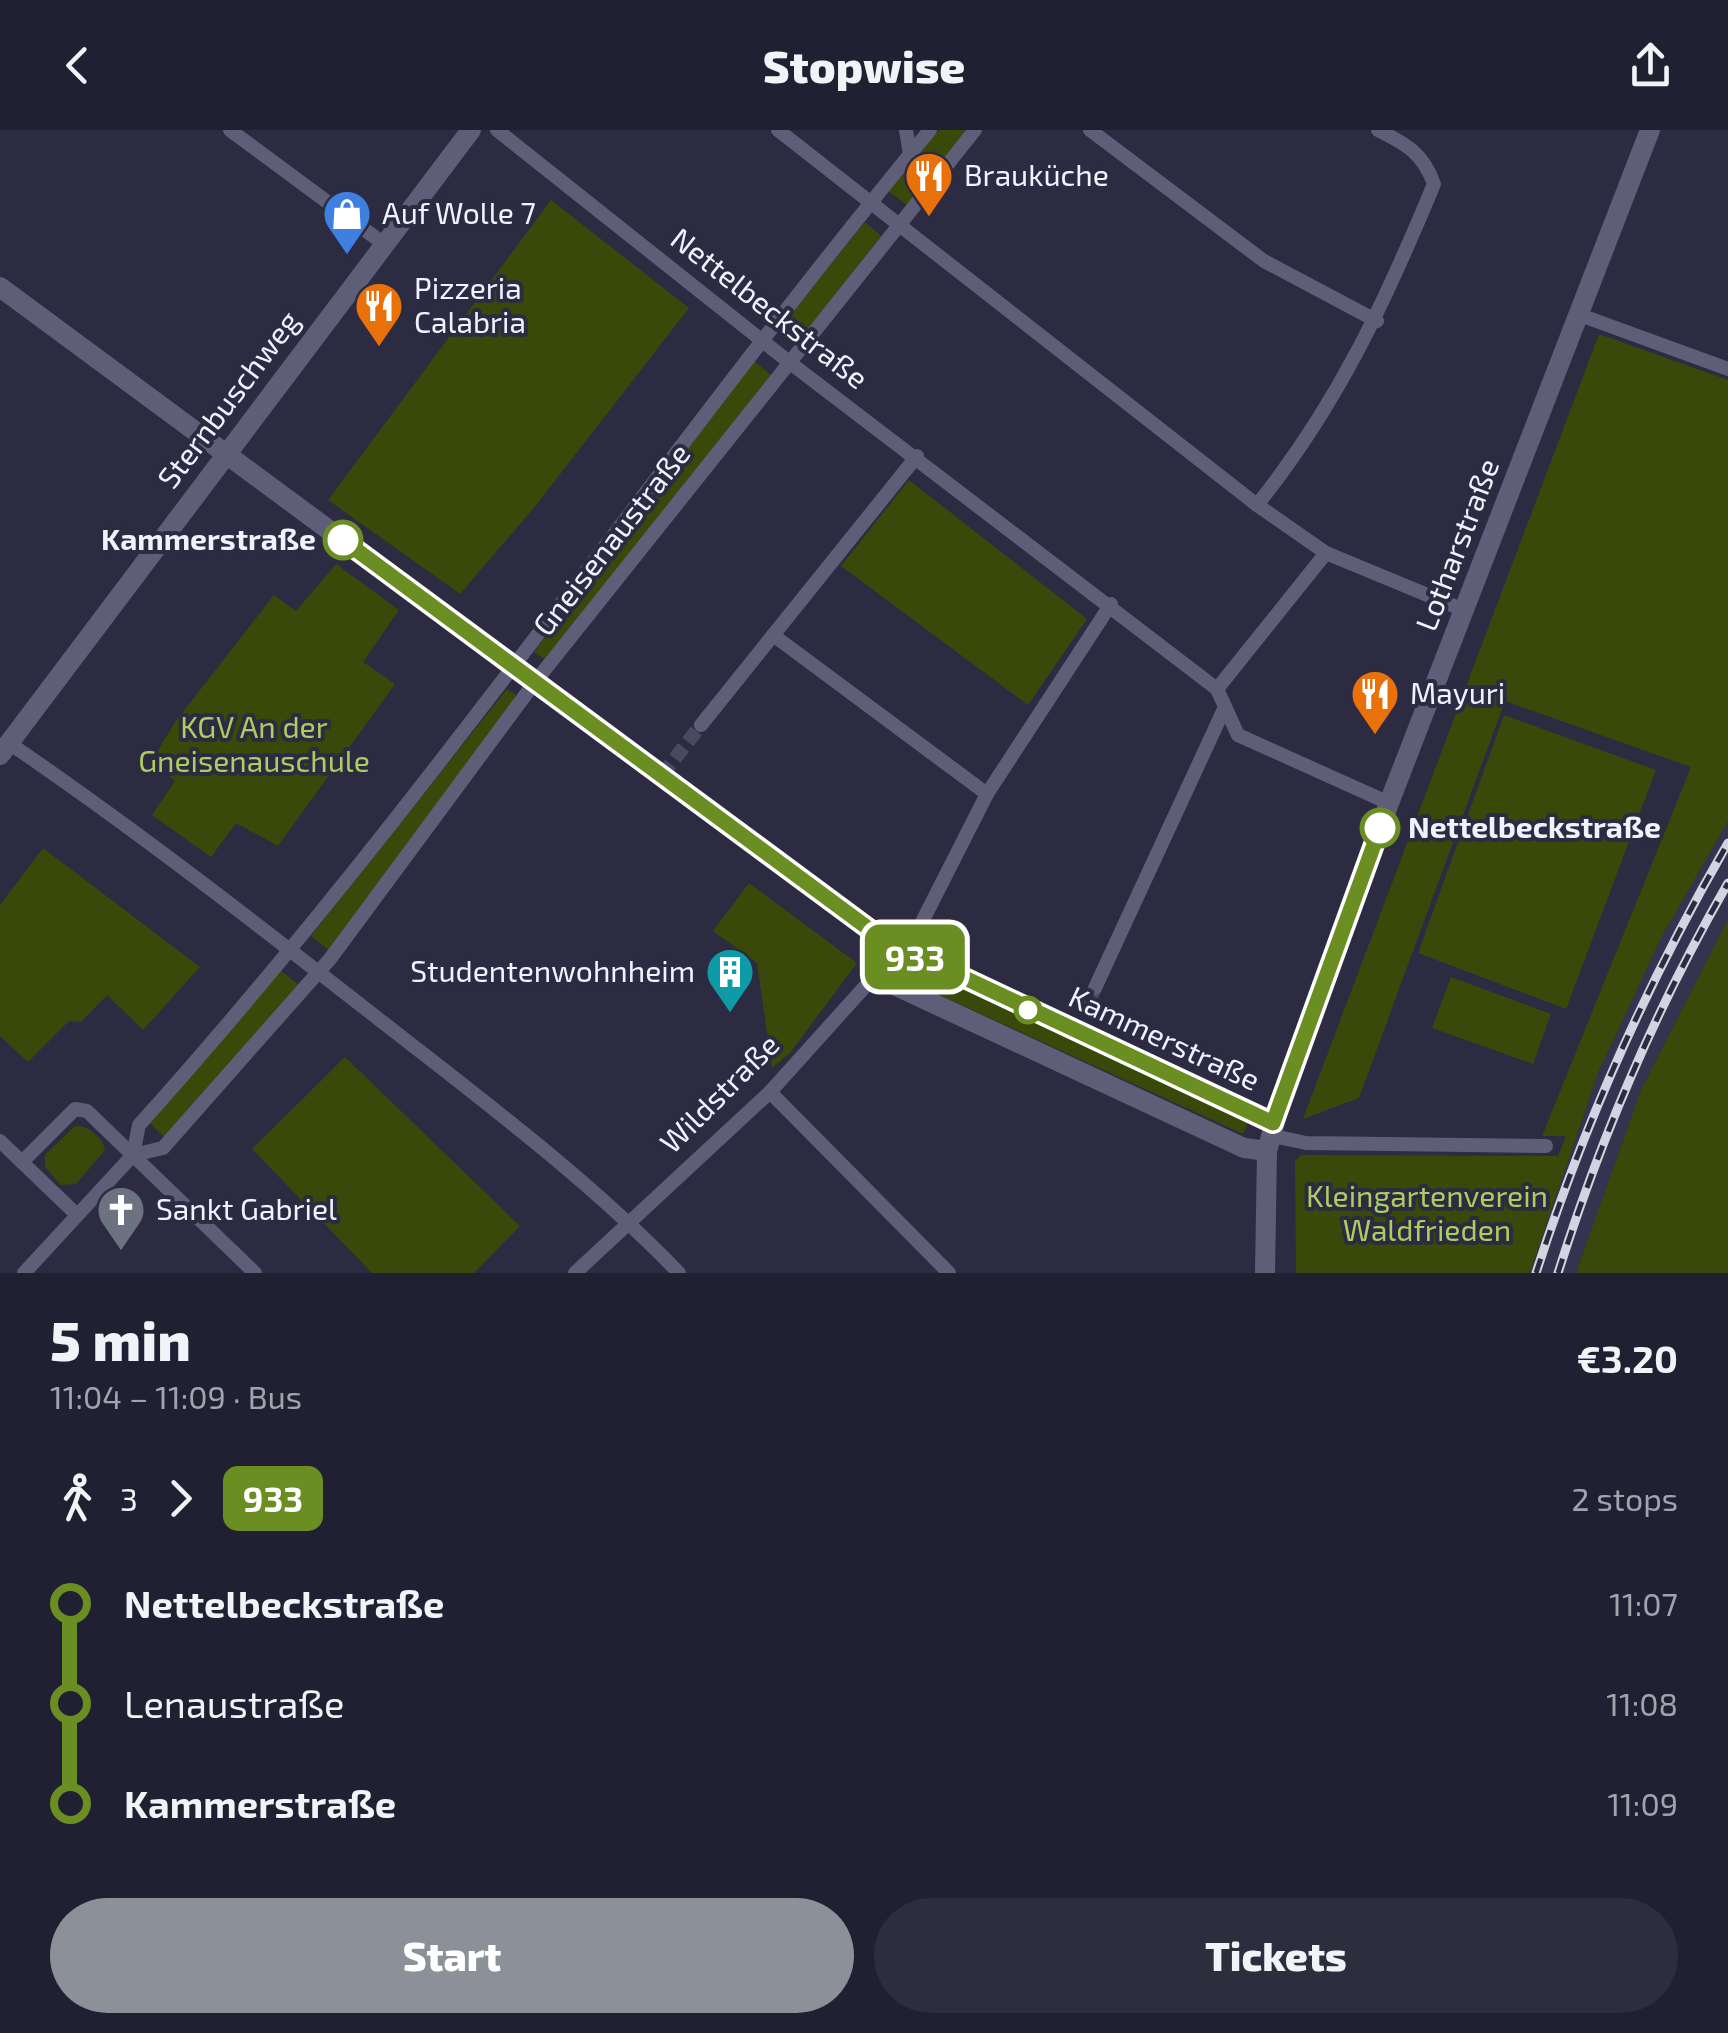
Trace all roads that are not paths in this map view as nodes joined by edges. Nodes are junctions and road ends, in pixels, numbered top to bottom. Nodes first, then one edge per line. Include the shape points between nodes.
1 (230, 130) edge
2 (471, 130) edge
3 (497, 130) edge
4 (778, 130) edge
5 (906, 130) edge
6 (930, 130) edge
7 (975, 130) edge
8 (1090, 130) edge
9 (1378, 130) edge
10 (1650, 130) edge
11 (910, 154) junction
12 (871, 202) junction
13 (900, 224) junction
14 (384, 244) junction
15 (0, 288) edge
16 (1580, 315) junction
17 (1377, 321) junction
18 (763, 340) junction
19 (789, 362) junction
20 (1728, 369) edge
21 (228, 455) junction
22 (917, 456) junction
23 (1257, 506) junction
24 (1326, 553) junction
25 (1111, 604) junction
26 (1466, 611) junction
27 (773, 635) junction
28 (516, 668) junction
29 (535, 682) junction
30 (1217, 689) junction
31 (1226, 706) junction
32 (701, 725) tunnel mouth
33 (5, 749) edge
34 (987, 794) junction
35 (1389, 803) junction
36 (290, 948) junction
37 (898, 948) junction
38 (879, 970) junction
39 (319, 972) junction
40 (1095, 988) tunnel mouth
41 (770, 1092) junction
42 (1270, 1136) junction
43 (0, 1141) edge
44 (1546, 1146) dead end
45 (133, 1154) junction
46 (22, 1162) junction
47 (76, 1214) junction
48 (630, 1223) junction
49 (24, 1273) edge
50 (255, 1273) edge
51 (576, 1273) edge
52 (679, 1273) edge
53 (948, 1273) edge
54 (1264, 1273) edge

1 - 14 street
2 - 14 street, Sternbuschweg
3 - 18 street, Nettelbeckstraße
4 - 12 street
5 - 11 street
6 - 11 street, Gneisenaustraße
7 - 13 street, Gneisenaustraße
8 - 17 street via 1264,261
9 - 17 street via 1414,148 1434,184
10 - 16 street, Lotharstraße
11 - 12 street, Gneisenaustraße
12 - 13 street
12 - 18 street, Gneisenaustraße
13 - 19 street, Gneisenaustraße
13 - 23 street
14 - 21 street, Sternbuschweg
15 - 21 street, Kammerstraße
16 - 20 street
16 - 26 street, Lotharstraße
17 - 23 street via 1338,391
18 - 19 street, Nettelbeckstraße
18 - 28 street, Gneisenaustraße
19 - 22 street, Nettelbeckstraße
19 - 29 street, Gneisenaustraße
21 - 28 street, Kammerstraße
21 - 33 street, Sternbuschweg
22 - 25 street, Nettelbeckstraße
22 - 27 street
23 - 24 street
24 - 26 street
24 - 30 street
25 - 30 street, Nettelbeckstraße
25 - 34 street
26 - 35 street, Lotharstraße
27 - 32 street
27 - 34 street
28 - 29 street, Kammerstraße
28 - 36 street, Gneisenaustraße
29 - 37 street, Kammerstraße
29 - 39 street, Gneisenaustraße
30 - 31 street, Nettelbeckstraße
31 - 35 street, Nettelbeckstraße via 1238,735
31 - 40 street
33 - 36 street
34 - 37 street via 922,924
35 - 42 street, Lotharstraße
36 - 39 street
36 - 45 street, Gneisenaustraße via 139,1125
37 - 38 street, Wildstraße
37 - 42 street, Kammerstraße via 1080,1024
38 - 41 street, Wildstraße
38 - 42 street, Kammerstraße via 894,985 1244,1148
39 - 45 street, Gneisenaustraße via 163,1148
39 - 48 street
41 - 48 street, Wildstraße
41 - 53 street
42 - 44 street, Kammerstraße via 1306,1143
42 - 54 street, Lotharstraße
43 - 46 street
45 - 46 street via 88,1111 75,1110
45 - 47 street, Gneisenaustraße
45 - 50 street
46 - 47 street
47 - 49 street, Gneisenaustraße
48 - 51 street, Wildstraße
48 - 52 street

